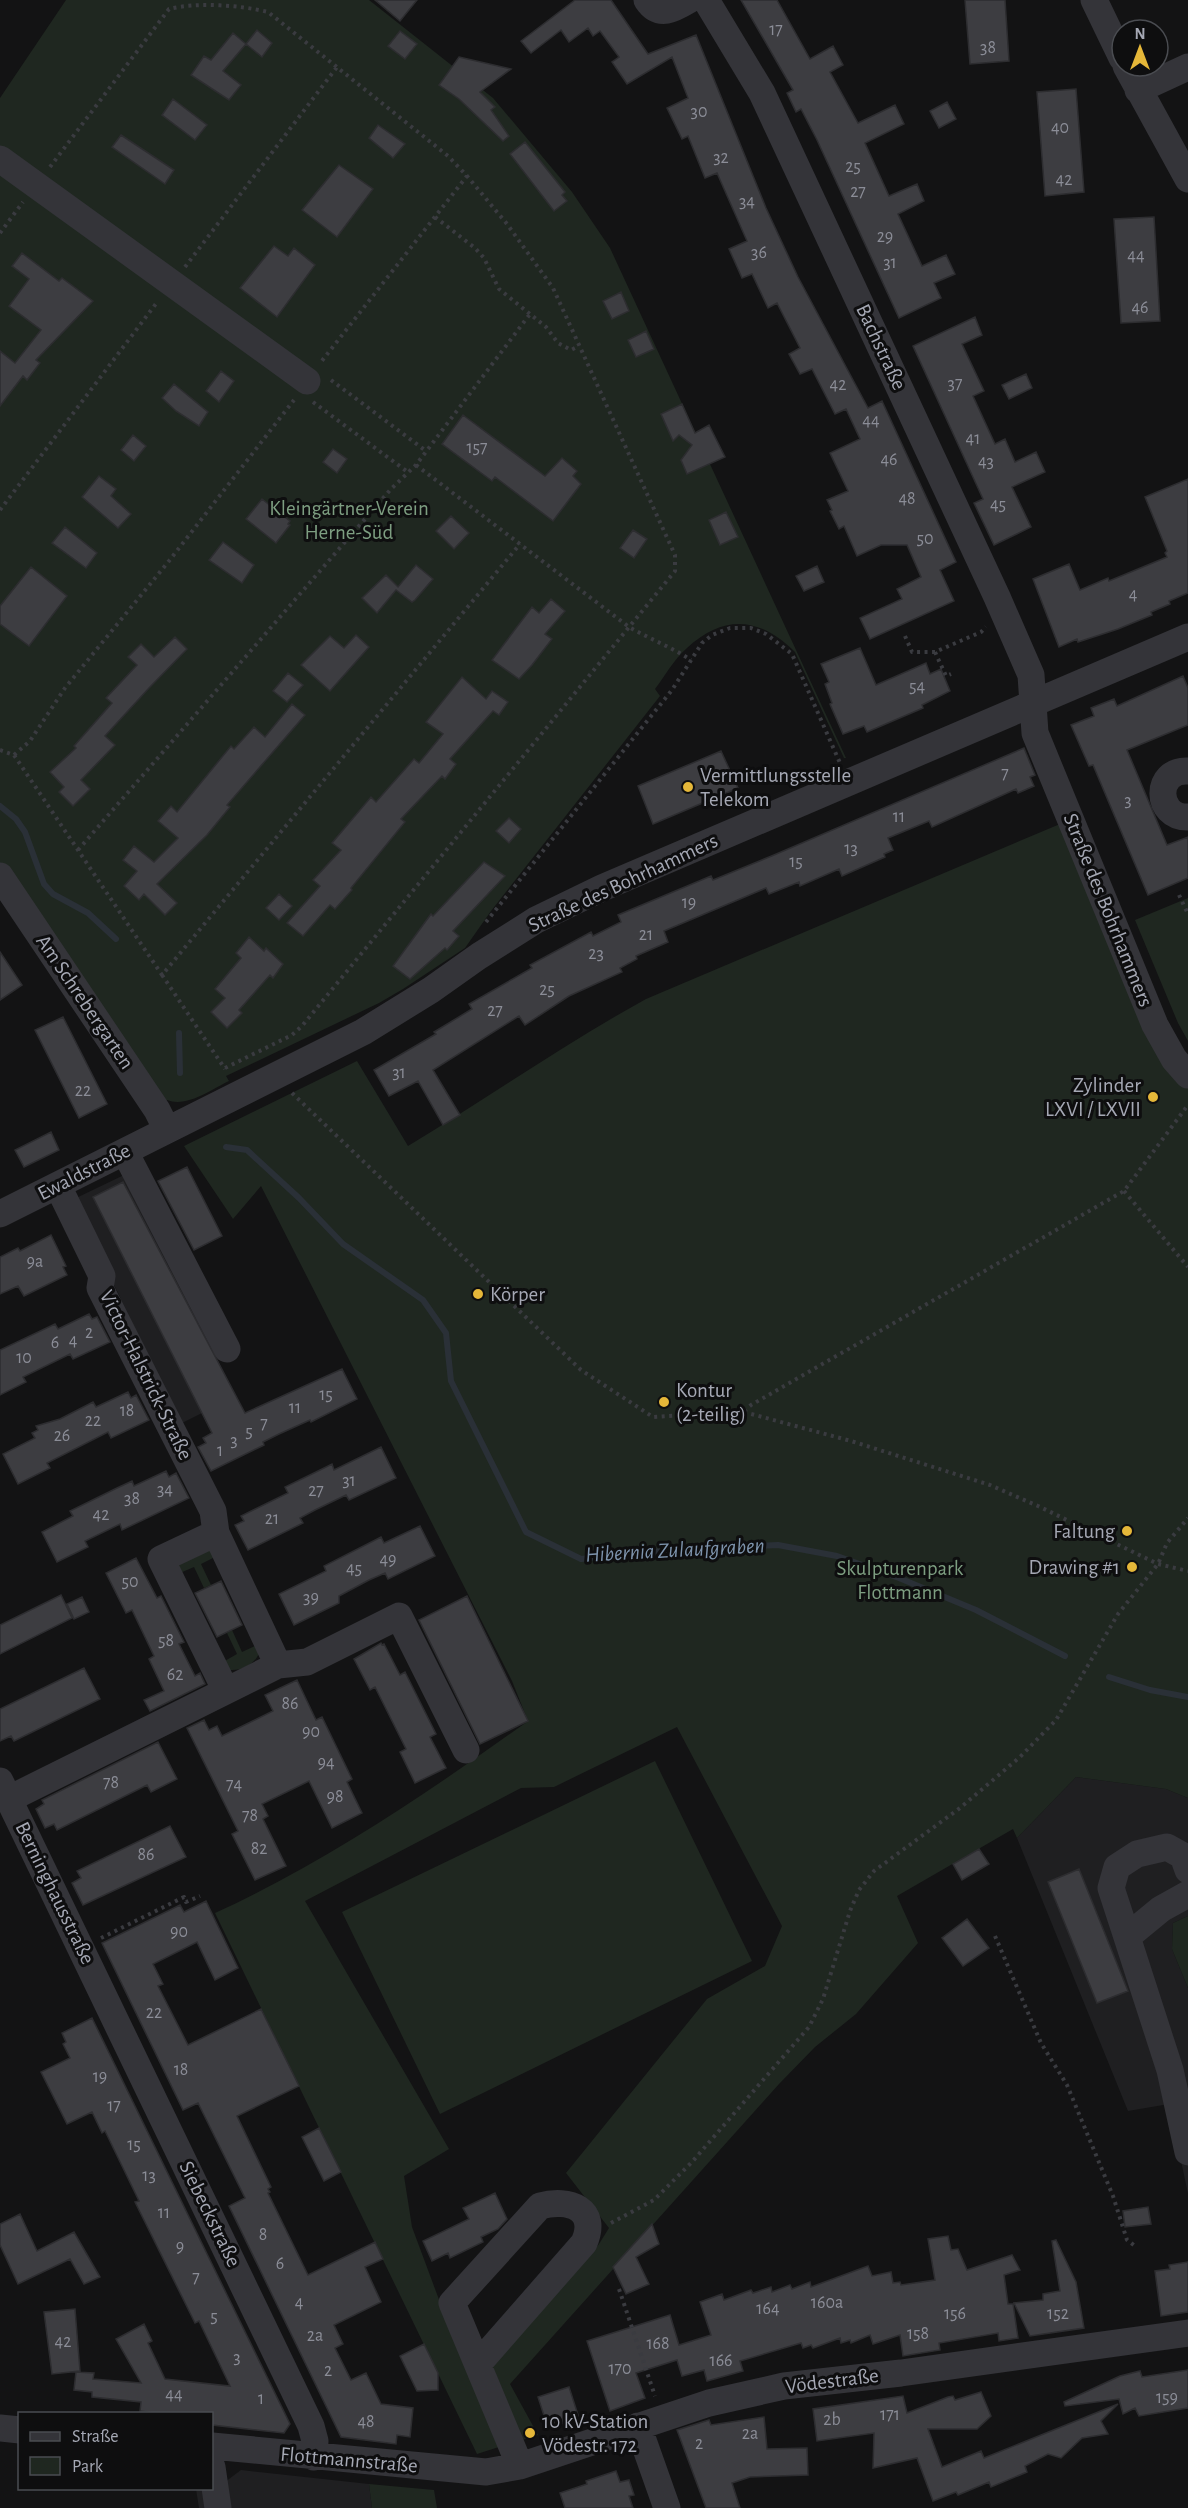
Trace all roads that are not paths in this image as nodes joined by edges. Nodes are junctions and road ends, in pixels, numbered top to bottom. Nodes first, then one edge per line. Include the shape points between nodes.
1 (647, 0) edge
2 (689, 0) edge
3 (706, 0) edge
4 (1094, 0) edge
5 (1110, 33) edge
6 (1188, 67) edge
7 (1132, 78) edge
8 (1138, 90) junction
9 (0, 159) edge
10 (1188, 179) edge
11 (310, 382) road end
12 (1188, 637) edge
13 (1033, 704) junction
14 (1188, 771) edge
15 (1188, 817) edge
16 (0, 876) edge
17 (1188, 1075) edge
18 (167, 1130) junction
19 (125, 1152) junction
20 (58, 1186) junction
21 (0, 1214) edge
22 (227, 1349) dead end
23 (216, 1533) junction
24 (278, 1665) junction
25 (226, 1691) junction
26 (466, 1750) dead end
27 (4, 1790) edge
28 (1188, 1870) edge
29 (1188, 1894) edge
30 (1127, 1937) junction
31 (94, 1974) joint
32 (1188, 2152) edge
33 (1188, 2333) edge
34 (478, 2364) junction
35 (650, 2422) junction
36 (0, 2428) edge
37 (18, 2430) edge
38 (213, 2446) edge
39 (314, 2457) junction
40 (520, 2466) junction
41 (486, 2472) joint
42 (213, 2474) edge
43 (218, 2508) edge
44 (667, 2508) edge

1 - 2 street via 660,11 670,11
3 - 13 street, Bachstraße via 762,93 982,565 1031,675
4 - 5 street
6 - 8 street
7 - 8 street
8 - 10 street
9 - 11 street
12 - 13 street, Straße des Bohrhammers
13 - 17 street, Straße des Bohrhammers via 1035,733 1155,1025
13 - 18 street, Straße des Bohrhammers via 602,888 536,920 363,1032
14 - 15 street via 1170,776 1162,796 1174,815
16 - 18 street, Am Schrebergarten via 158,1110
18 - 19 street, Ewaldstraße
19 - 20 street, Ewaldstraße
19 - 22 street
20 - 21 street, Ewaldstraße
20 - 23 street, Victor-Halstrick-Straße via 102,1276 100,1288 213,1511
23 - 24 street, Victor-Halstrick-Straße
23 - 25 street via 161,1559
24 - 25 street
24 - 26 street via 307,1662 399,1616
25 - 27 street
27 - 31 street, Berninghausstraße
28 - 30 street via 1183,1856 1167,1847 1137,1854 1117,1867 1111,1888
29 - 30 street
30 - 32 street via 1170,2070
31 - 39 street, Siebeckstraße via 311,2426
33 - 35 street, Vödestraße via 784,2386
34 - 34 street via 452,2303 540,2206 568,2202 586,2220 589,2233 584,2243
34 - 40 street
35 - 40 street, Vödestraße
35 - 44 street
36 - 37 street
38 - 39 street, Flottmannstraße
39 - 41 street, Flottmannstraße
40 - 41 street, Vödestraße
42 - 43 street

